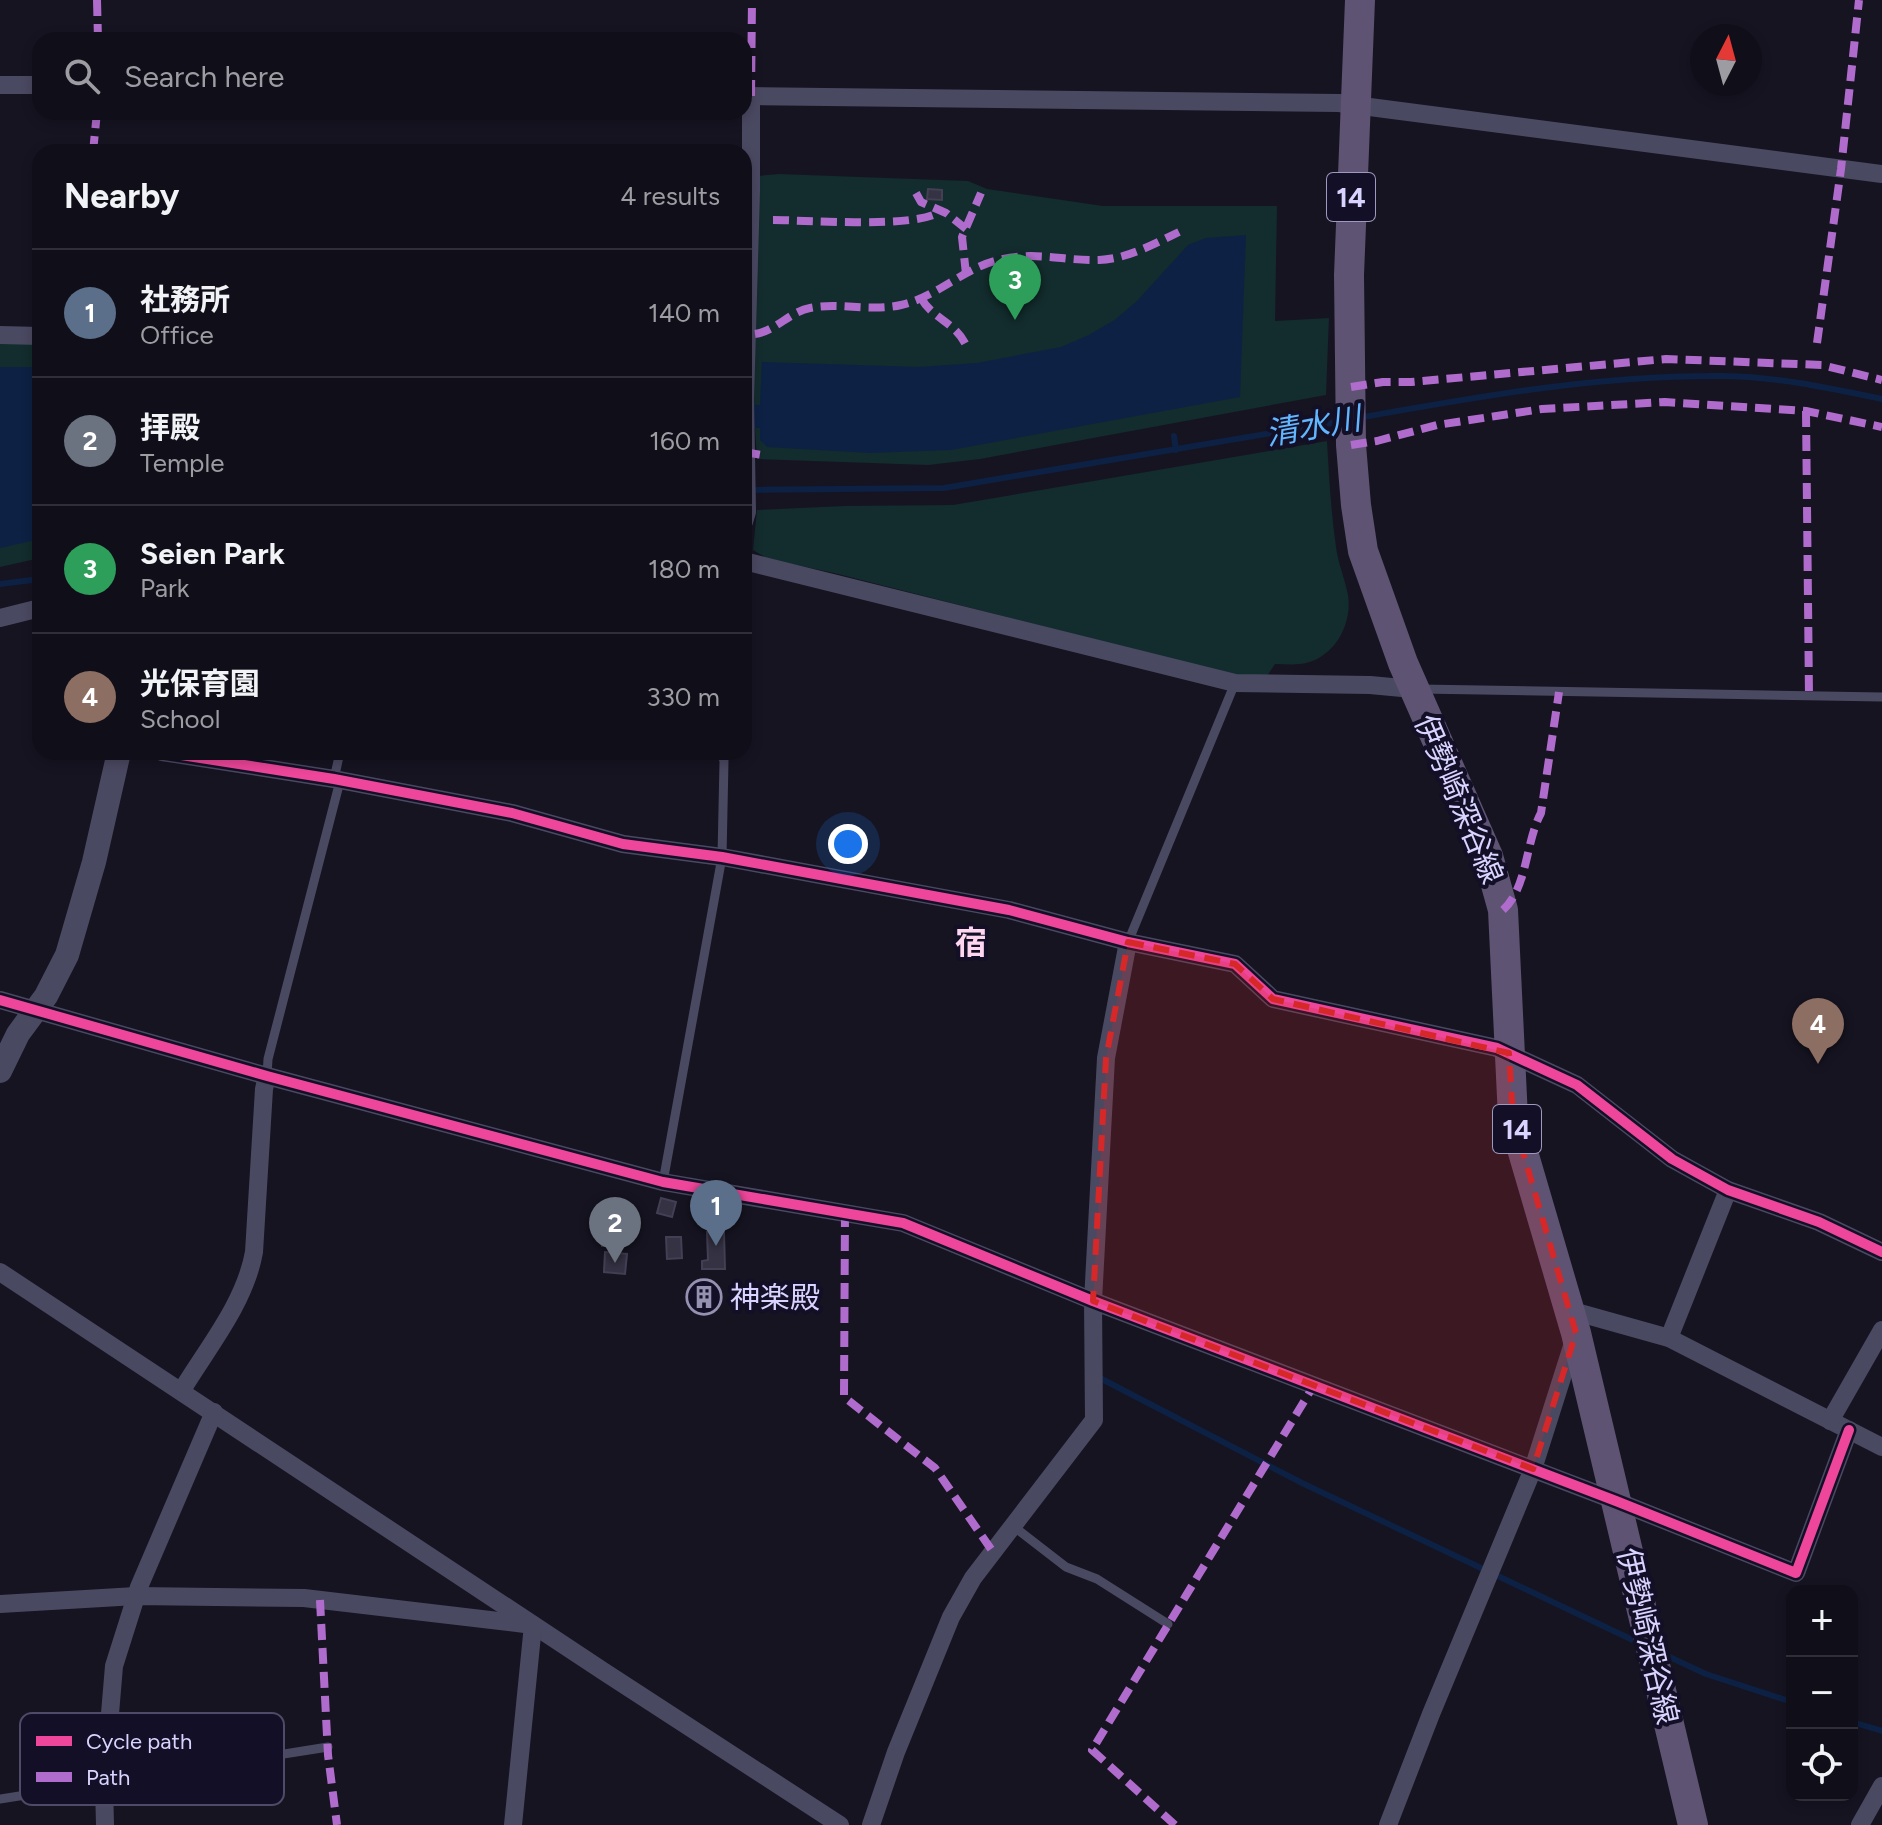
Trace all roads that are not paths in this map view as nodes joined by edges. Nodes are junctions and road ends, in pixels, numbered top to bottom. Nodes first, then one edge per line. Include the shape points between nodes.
1 (1360, 0) edge
2 (0, 85) edge
3 (32, 85) edge
4 (752, 96) edge
5 (1355, 106) junction
6 (747, 120) edge
7 (747, 144) edge
8 (1882, 174) edge
9 (0, 335) edge
10 (32, 336) edge
11 (752, 563) edge
12 (32, 610) edge
13 (0, 618) edge
14 (1235, 683) junction
15 (1413, 689) junction
16 (1882, 697) edge
17 (117, 760) edge
18 (212, 760) edge
19 (339, 760) edge
20 (724, 760) edge
21 (337, 780) junction
22 (722, 857) junction
23 (1128, 942) junction
24 (0, 1000) edge
25 (35, 1011) junction
26 (1509, 1053) junction
27 (0, 1071) edge
28 (267, 1076) junction
29 (663, 1182) junction
30 (1728, 1190) junction
31 (1882, 1252) edge
32 (0, 1272) edge
33 (1093, 1301) junction
34 (1573, 1322) junction
35 (1882, 1330) edge
36 (1669, 1338) junction
37 (182, 1390) junction
38 (214, 1412) junction
39 (1830, 1421) junction
40 (1849, 1430) junction
41 (1882, 1447) edge
42 (1533, 1469) junction
43 (1616, 1501) junction
44 (1013, 1526) junction
45 (136, 1596) junction
46 (0, 1604) edge
47 (1168, 1624) dead end
48 (533, 1625) junction
49 (110, 1713) edge
50 (328, 1747) dead end
51 (284, 1754) edge
52 (1882, 1786) edge
53 (20, 1796) edge
54 (0, 1799) edge
55 (104, 1805) edge
56 (105, 1825) edge
57 (513, 1825) edge
58 (840, 1825) edge
59 (871, 1825) edge
60 (1388, 1825) edge
61 (1693, 1825) edge
62 (1860, 1825) edge

1 - 5 main road, 伊勢崎深谷線 / 14
2 - 3 street
4 - 5 street
5 - 8 street
5 - 15 main road, 伊勢崎深谷線 / 14 via 1349,252 1356,505 1363,551
6 - 7 street
9 - 10 street
11 - 14 street
12 - 13 street
14 - 15 street
14 - 23 lane
15 - 16 lane
15 - 26 main road, 伊勢崎深谷線 / 14 via 1497,882 1506,947
17 - 25 street via 71,941
18 - 21 street
19 - 21 lane
20 - 22 lane
21 - 22 street via 512,813 623,844
21 - 28 lane
22 - 23 street via 1009,910
22 - 29 lane
23 - 26 street via 1235,964 1273,999
23 - 33 street via 1106,1058
24 - 25 street
25 - 27 street
25 - 28 street
26 - 30 street via 1577,1085 1672,1159
26 - 34 main road, 伊勢崎深谷線 / 14 via 1513,1118
28 - 29 street
28 - 37 street via 250,1273
29 - 33 street via 903,1223
30 - 31 street via 1819,1222
30 - 36 street
32 - 37 street
33 - 42 street
33 - 44 street via 1094,1420
34 - 36 street
34 - 42 street
34 - 43 main road, 伊勢崎深谷線 / 14
35 - 39 street
36 - 39 street
37 - 38 street
38 - 45 street
38 - 48 street
39 - 40 street
40 - 41 street
40 - 43 street via 1796,1573
42 - 43 street
42 - 60 street
43 - 61 main road, 伊勢崎深谷線 / 14
44 - 47 lane via 1066,1567 1097,1579
44 - 59 street via 951,1617
45 - 46 street
45 - 48 street via 304,1598
45 - 49 street via 114,1666
48 - 57 street
48 - 58 street
50 - 51 lane
52 - 62 street
53 - 54 lane
55 - 56 street

